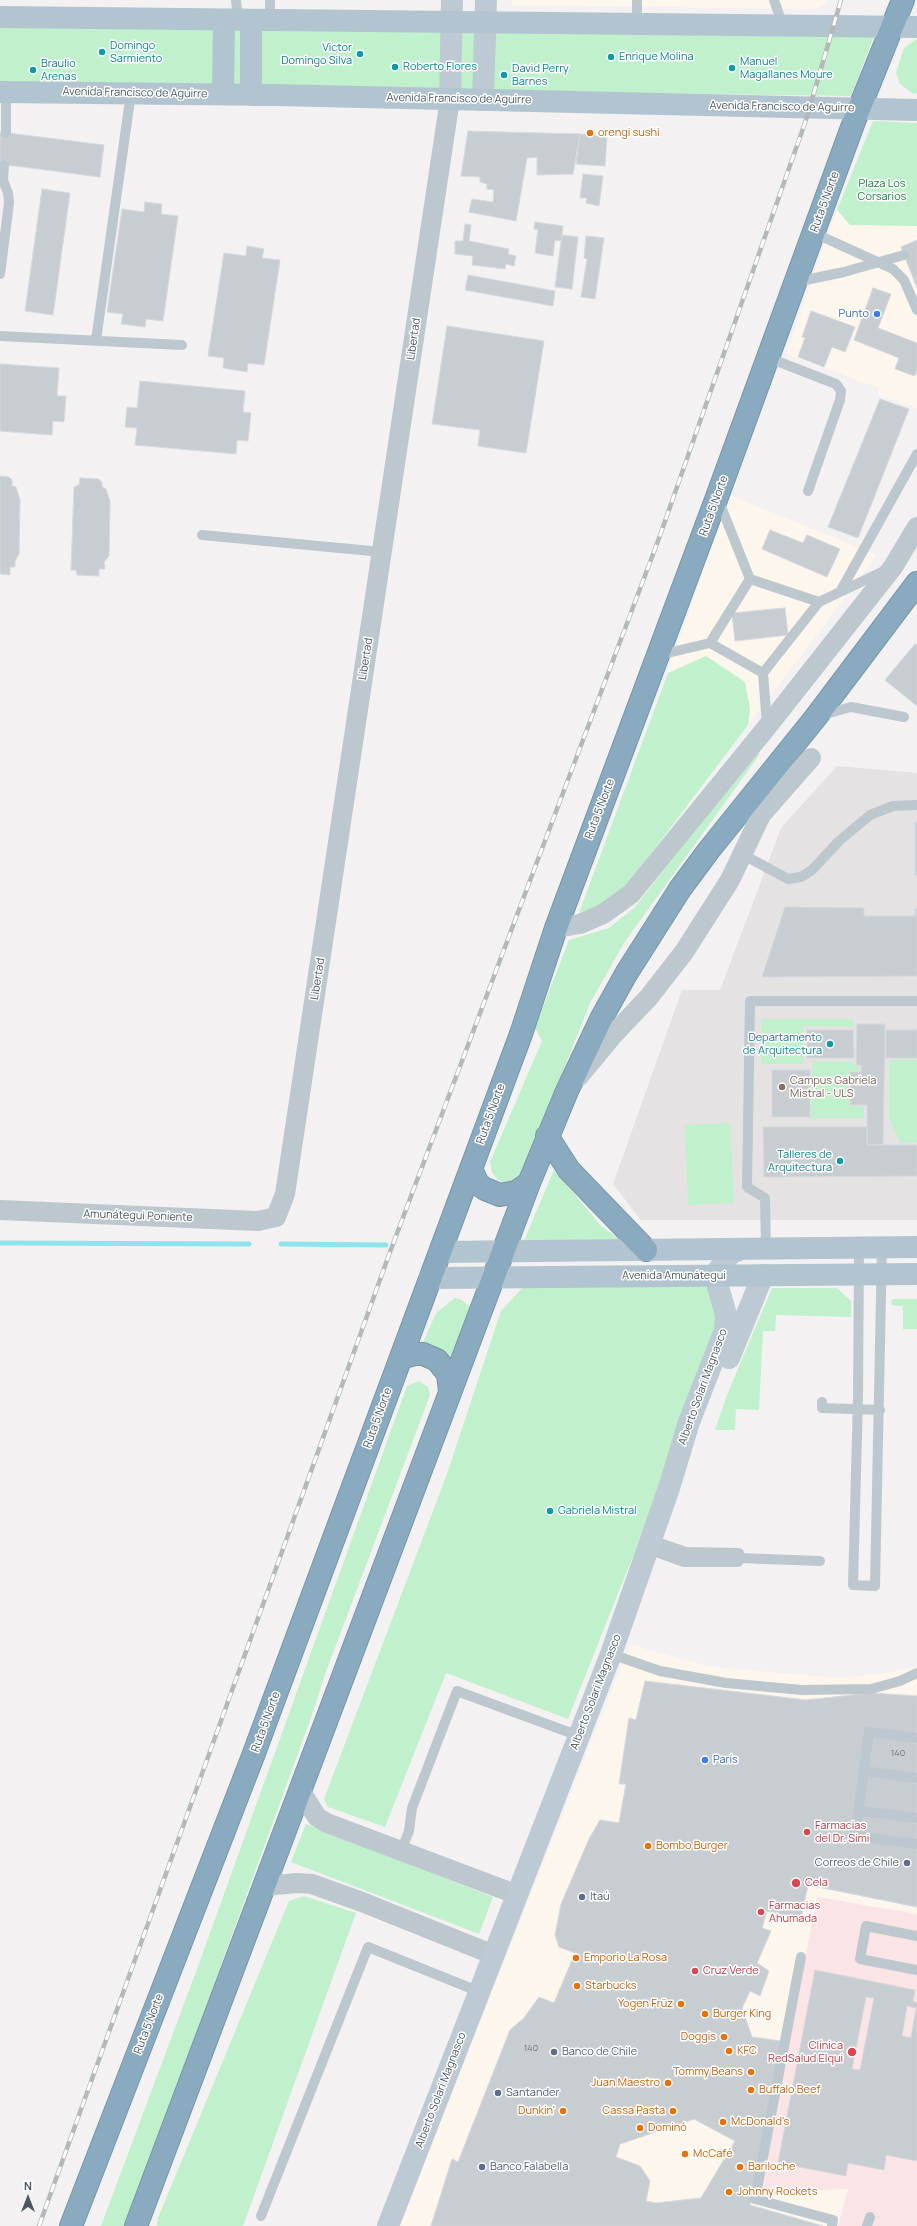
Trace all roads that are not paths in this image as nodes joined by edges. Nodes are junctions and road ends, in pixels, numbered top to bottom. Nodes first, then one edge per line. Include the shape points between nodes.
1 (452, 0) edge
2 (486, 0) edge
3 (637, 0) edge
4 (774, 0) edge
5 (903, 0) edge
6 (248, 13) edge
7 (0, 17) edge
8 (452, 22) junction
9 (486, 22) junction
10 (637, 24) junction
11 (783, 26) junction
12 (892, 27) junction
13 (917, 28) edge
14 (3, 92) edge
15 (131, 93) junction
16 (223, 94) junction
17 (251, 95) junction
18 (450, 99) junction
19 (483, 100) junction
20 (860, 108) junction
21 (917, 110) edge
22 (6, 133) dead end
23 (4, 165) dead end
24 (814, 233) junction
25 (904, 255) dead end
26 (882, 262) junction
27 (0, 274) edge
28 (796, 282) junction
29 (917, 310) edge
30 (0, 336) edge
31 (96, 340) junction
32 (182, 345) dead end
33 (769, 358) junction
34 (917, 454) edge
35 (808, 490) dead end
36 (718, 497) junction
37 (917, 527) edge
38 (202, 535) dead end
39 (382, 552) junction
40 (893, 567) junction
41 (750, 578) junction
42 (917, 583) edge
43 (840, 592) junction
44 (819, 602) junction
45 (710, 643) junction
46 (659, 655) junction
47 (763, 673) junction
48 (816, 717) junction
49 (904, 718) dead end
50 (767, 727) junction
51 (782, 758) junction
52 (811, 758) dead end
53 (788, 783) junction
54 (917, 805) edge
55 (742, 854) junction
56 (556, 928) junction
57 (917, 1001) edge
58 (567, 1091) junction
59 (547, 1136) junction
60 (471, 1169) junction
61 (529, 1183) junction
62 (0, 1210) edge
63 (276, 1217) joint
64 (882, 1247) junction
65 (917, 1247) edge
66 (859, 1248) junction
67 (741, 1249) junction
68 (766, 1249) junction
69 (646, 1250) junction
70 (440, 1252) junction
71 (503, 1252) junction
72 (859, 1274) junction
73 (917, 1274) edge
74 (763, 1275) junction
75 (882, 1275) junction
76 (717, 1276) junction
77 (493, 1277) junction
78 (430, 1278) junction
79 (401, 1358) junction
80 (450, 1391) junction
81 (822, 1402) dead end
82 (858, 1409) junction
83 (880, 1410) junction
84 (669, 1488) junction
85 (649, 1544) junction
86 (820, 1560) dead end
87 (611, 1654) junction
88 (917, 1673) edge
89 (579, 1736) junction
90 (917, 1738) edge
91 (864, 1771) junction
92 (917, 1778) edge
93 (300, 1790) junction
94 (859, 1811) junction
95 (917, 1818) edge
96 (917, 1844) edge
97 (401, 1851) junction
98 (264, 1886) junction
99 (518, 1895) junction
100 (917, 1936) edge
101 (494, 1955) junction
102 (801, 1957) dead end
103 (917, 1970) edge
104 (480, 1992) junction
105 (261, 2216) dead end
106 (140, 2222) edge
107 (71, 2226) edge
108 (388, 2226) edge
109 (832, 2226) edge

1 - 8 street
2 - 9 street
3 - 10 lane
4 - 11 lane
5 - 12 highway, Ruta 5 Norte
6 - 7 main road
6 - 8 main road
6 - 16 main road
6 - 17 main road
8 - 9 main road
8 - 18 street
9 - 10 main road
9 - 19 street
10 - 11 main road
11 - 12 main road
12 - 13 main road
12 - 20 highway, Ruta 5 Norte
14 - 15 main road, Avenida Francisco de Aguirre
14 - 22 lane
15 - 16 main road, Avenida Francisco de Aguirre
15 - 31 lane
16 - 17 main road, Avenida Francisco de Aguirre
17 - 18 main road, Avenida Francisco de Aguirre
18 - 19 main road, Avenida Francisco de Aguirre
18 - 39 street, Libertad
19 - 20 main road, Avenida Francisco de Aguirre
20 - 21 main road, Avenida Francisco de Aguirre
20 - 24 highway, Ruta 5 Norte
23 - 27 lane via 3,180 9,203
24 - 26 lane
24 - 28 highway, Ruta 5 Norte
25 - 26 lane
26 - 28 lane
26 - 29 lane via 904,280
28 - 33 highway, Ruta 5 Norte
30 - 31 lane
31 - 32 lane
33 - 35 lane via 836,384 841,391
33 - 36 highway, Ruta 5 Norte
34 - 43 lane
36 - 41 lane
36 - 46 highway, Ruta 5 Norte
37 - 40 street
38 - 39 lane
39 - 63 street, Libertad via 285,1194
40 - 43 lane
40 - 50 street
41 - 44 lane
41 - 45 lane
42 - 48 highway
43 - 44 lane
44 - 47 lane
45 - 46 lane
45 - 47 lane
46 - 56 highway, Ruta 5 Norte
47 - 50 lane
48 - 49 lane via 851,708
48 - 51 highway
50 - 56 street via 623,901 592,920
51 - 53 street
51 - 58 highway via 709,850 653,930 601,1019
52 - 53 street
53 - 55 street via 761,814
54 - 55 lane via 893,806 870,815 839,841 812,870 801,877 788,879
55 - 58 street via 717,902 684,952
56 - 60 highway, Ruta 5 Norte via 521,1034
57 - 68 lane via 750,1001 748,1187 765,1198
58 - 59 highway
59 - 61 highway
59 - 69 highway via 569,1170
60 - 61 highway via 481,1186 500,1195 516,1192
60 - 70 highway, Ruta 5 Norte
61 - 71 highway
62 - 63 street, Amunátegui Poniente via 258,1221
64 - 65 main road
64 - 66 main road
64 - 75 lane
66 - 68 main road
66 - 72 lane
67 - 68 main road
67 - 69 main road
67 - 76 street via 725,1259
69 - 71 main road
70 - 71 main road
70 - 78 highway, Ruta 5 Norte
71 - 77 highway
72 - 74 main road, Avenida Amunátegui
72 - 75 main road, Avenida Amunátegui
72 - 82 lane
73 - 75 main road, Avenida Amunátegui
74 - 76 main road, Avenida Amunátegui
74 - 84 street, Alberto Solari Magnasco via 701,1427
75 - 83 lane
76 - 77 main road, Avenida Amunátegui
76 - 84 street, Alberto Solari Magnasco via 718,1291 726,1315 725,1330 689,1422
77 - 78 main road, Avenida Amunátegui
77 - 80 highway
78 - 79 highway, Ruta 5 Norte
79 - 80 highway via 423,1354 437,1360 448,1374
79 - 107 highway, Ruta 5 Norte via 253,1756
80 - 93 highway
81 - 82 lane via 822,1408
82 - 83 lane
82 - 83 lane via 853,1585 861,1586 875,1586
84 - 85 street, Alberto Solari Magnasco
85 - 86 lane via 686,1552 738,1558
85 - 87 street, Alberto Solari Magnasco
87 - 88 lane via 660,1671 726,1683 802,1690 870,1689 900,1681
87 - 89 street, Alberto Solari Magnasco
89 - 97 lane via 457,1692 412,1808 409,1831
89 - 99 street, Alberto Solari Magnasco
90 - 91 lane via 869,1732
91 - 92 lane
91 - 94 lane
93 - 97 street via 317,1817 326,1823
93 - 98 highway
94 - 95 lane
94 - 96 lane via 855,1836
97 - 99 street
98 - 101 street via 296,1882 312,1884
98 - 106 highway
99 - 101 street, Alberto Solari Magnasco
100 - 103 lane via 866,1926 860,1959
101 - 104 street, Alberto Solari Magnasco
102 - 109 lane via 755,2199 833,2220
104 - 105 lane via 368,1947
104 - 108 street, Alberto Solari Magnasco

